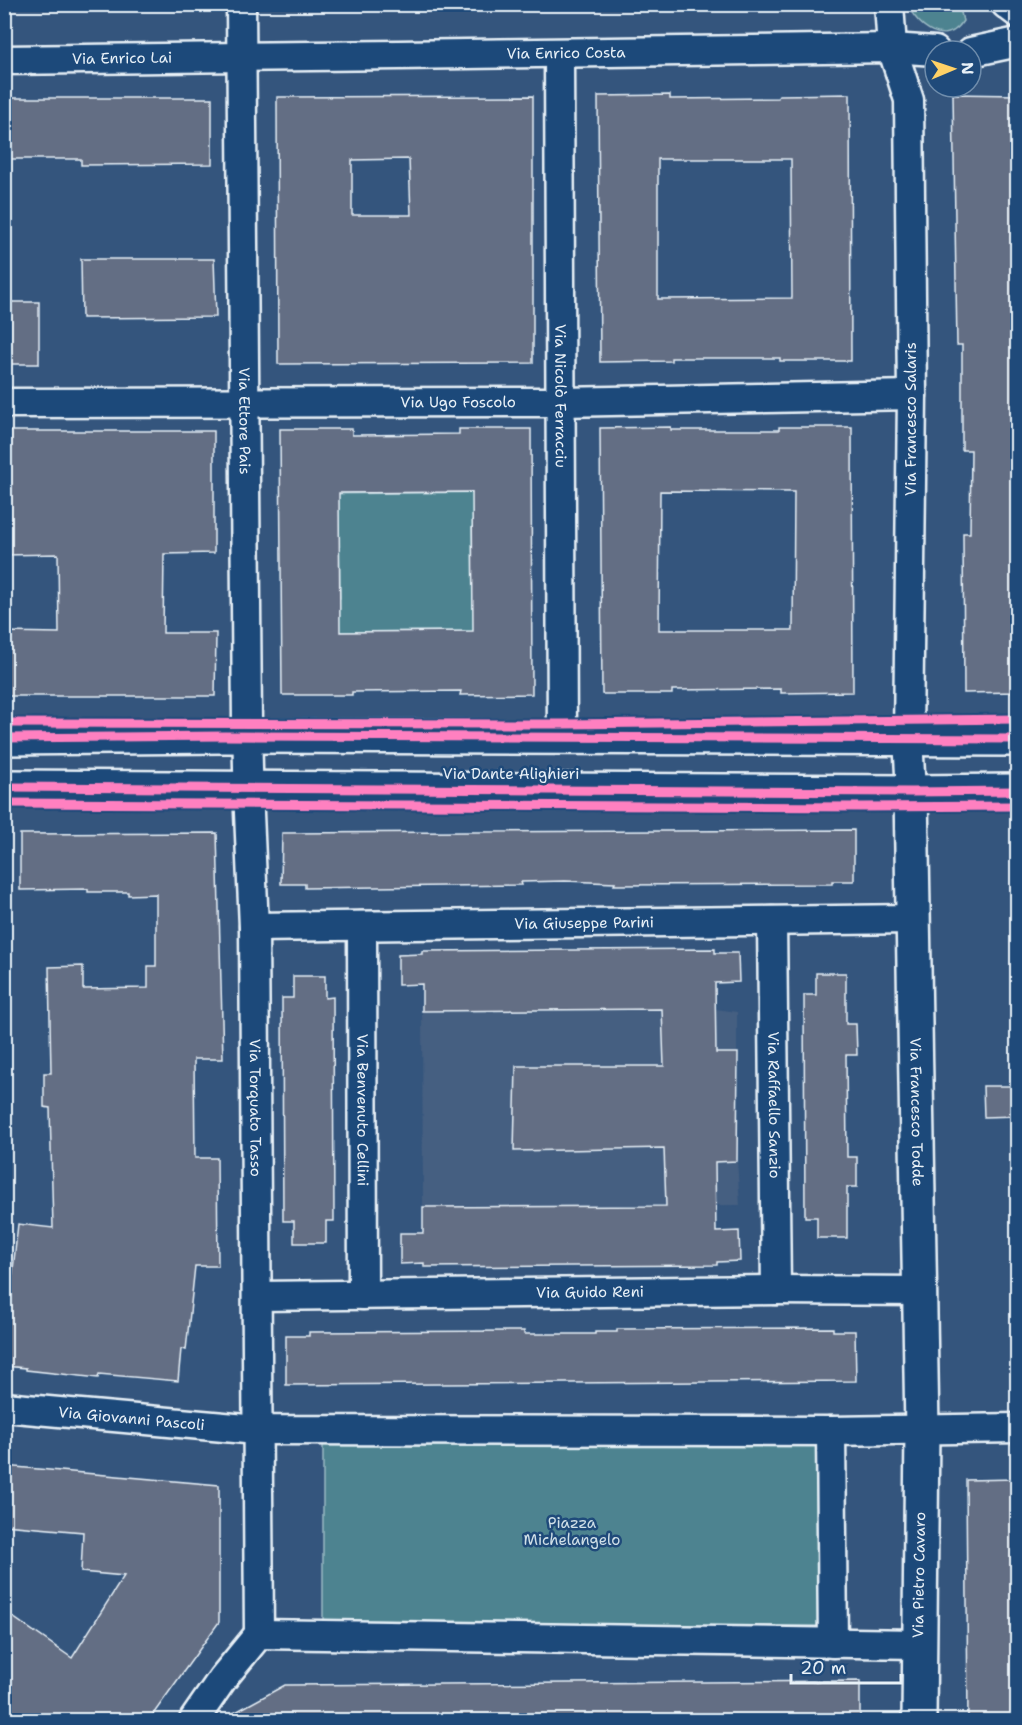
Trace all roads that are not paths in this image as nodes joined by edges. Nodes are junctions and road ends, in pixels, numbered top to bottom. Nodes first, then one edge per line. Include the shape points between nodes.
1 (241, 4) edge
2 (889, 4) edge
3 (1006, 4) edge
4 (1017, 13) edge
5 (1017, 42) edge
6 (892, 48) junction
7 (983, 49) edge
8 (923, 50) edge
9 (559, 54) junction
10 (241, 56) junction
11 (4, 60) edge
12 (912, 395) junction
13 (243, 401) junction
14 (562, 402) junction
15 (4, 403) edge
16 (248, 736) junction
17 (4, 738) edge
18 (562, 738) junction
19 (908, 738) junction
20 (1017, 739) edge
21 (4, 787) edge
22 (249, 787) junction
23 (1017, 791) edge
24 (911, 792) junction
25 (914, 919) junction
26 (772, 921) junction
27 (362, 926) junction
28 (255, 927) junction
29 (776, 1290) junction
30 (920, 1291) junction
31 (363, 1295) junction
32 (258, 1296) junction
33 (4, 1407) edge
34 (1017, 1428) edge
35 (257, 1430) junction
36 (922, 1430) junction
37 (831, 1431) junction
38 (259, 1634) junction
39 (833, 1643) junction
40 (918, 1644) junction
41 (194, 1720) edge
42 (919, 1720) edge

1 - 10 street, Via Ettore Pais
2 - 6 street, Via Francesco Salaris
3 - 4 street
5 - 7 street
6 - 8 street, Via Enrico Costa
6 - 9 street, Via Enrico Costa
6 - 12 street, Via Francesco Salaris via 909,100
9 - 10 street, Via Enrico Costa
9 - 14 street, Via Nicolò Ferracciu
10 - 11 street, Via Enrico Lai
10 - 13 street, Via Ettore Pais
12 - 14 street, Via Ugo Foscolo
12 - 19 street, Via Francesco Salaris
13 - 14 street, Via Ugo Foscolo
13 - 15 street, Via Ugo Foscolo
13 - 16 street, Via Ettore Pais
14 - 18 street, Via Nicolò Ferracciu
16 - 17 street
16 - 18 street
16 - 22 street, Via Ettore Pais
18 - 19 street
19 - 20 street
19 - 24 street, Via Francesco Salaris
21 - 22 street, Via Dante Alighieri
22 - 24 street, Via Dante Alighieri
22 - 28 street, Via Torquato Tasso
23 - 24 street, Via Dante Alighieri
24 - 25 street, Via Francesco Todde
25 - 26 street, Via Giuseppe Parini
25 - 30 street, Via Francesco Todde
26 - 27 street, Via Giuseppe Parini
26 - 29 street, Via Raffaello Sanzio
27 - 28 street, Via Giuseppe Parini
27 - 31 street, Via Benvenuto Cellini
28 - 32 street, Via Torquato Tasso
29 - 30 street, Via Guido Reni
29 - 31 street, Via Guido Reni
30 - 36 street, Via Francesco Todde
31 - 32 street, Via Guido Reni
32 - 35 street, Via Torquato Tasso
33 - 35 street, Via Giovanni Pascoli
34 - 36 street
35 - 37 street
35 - 38 street
36 - 37 street
36 - 40 street, Via Pietro Cavaro
37 - 39 street
38 - 39 street
38 - 41 street
39 - 40 street
40 - 42 street, Via Pietro Cavaro

